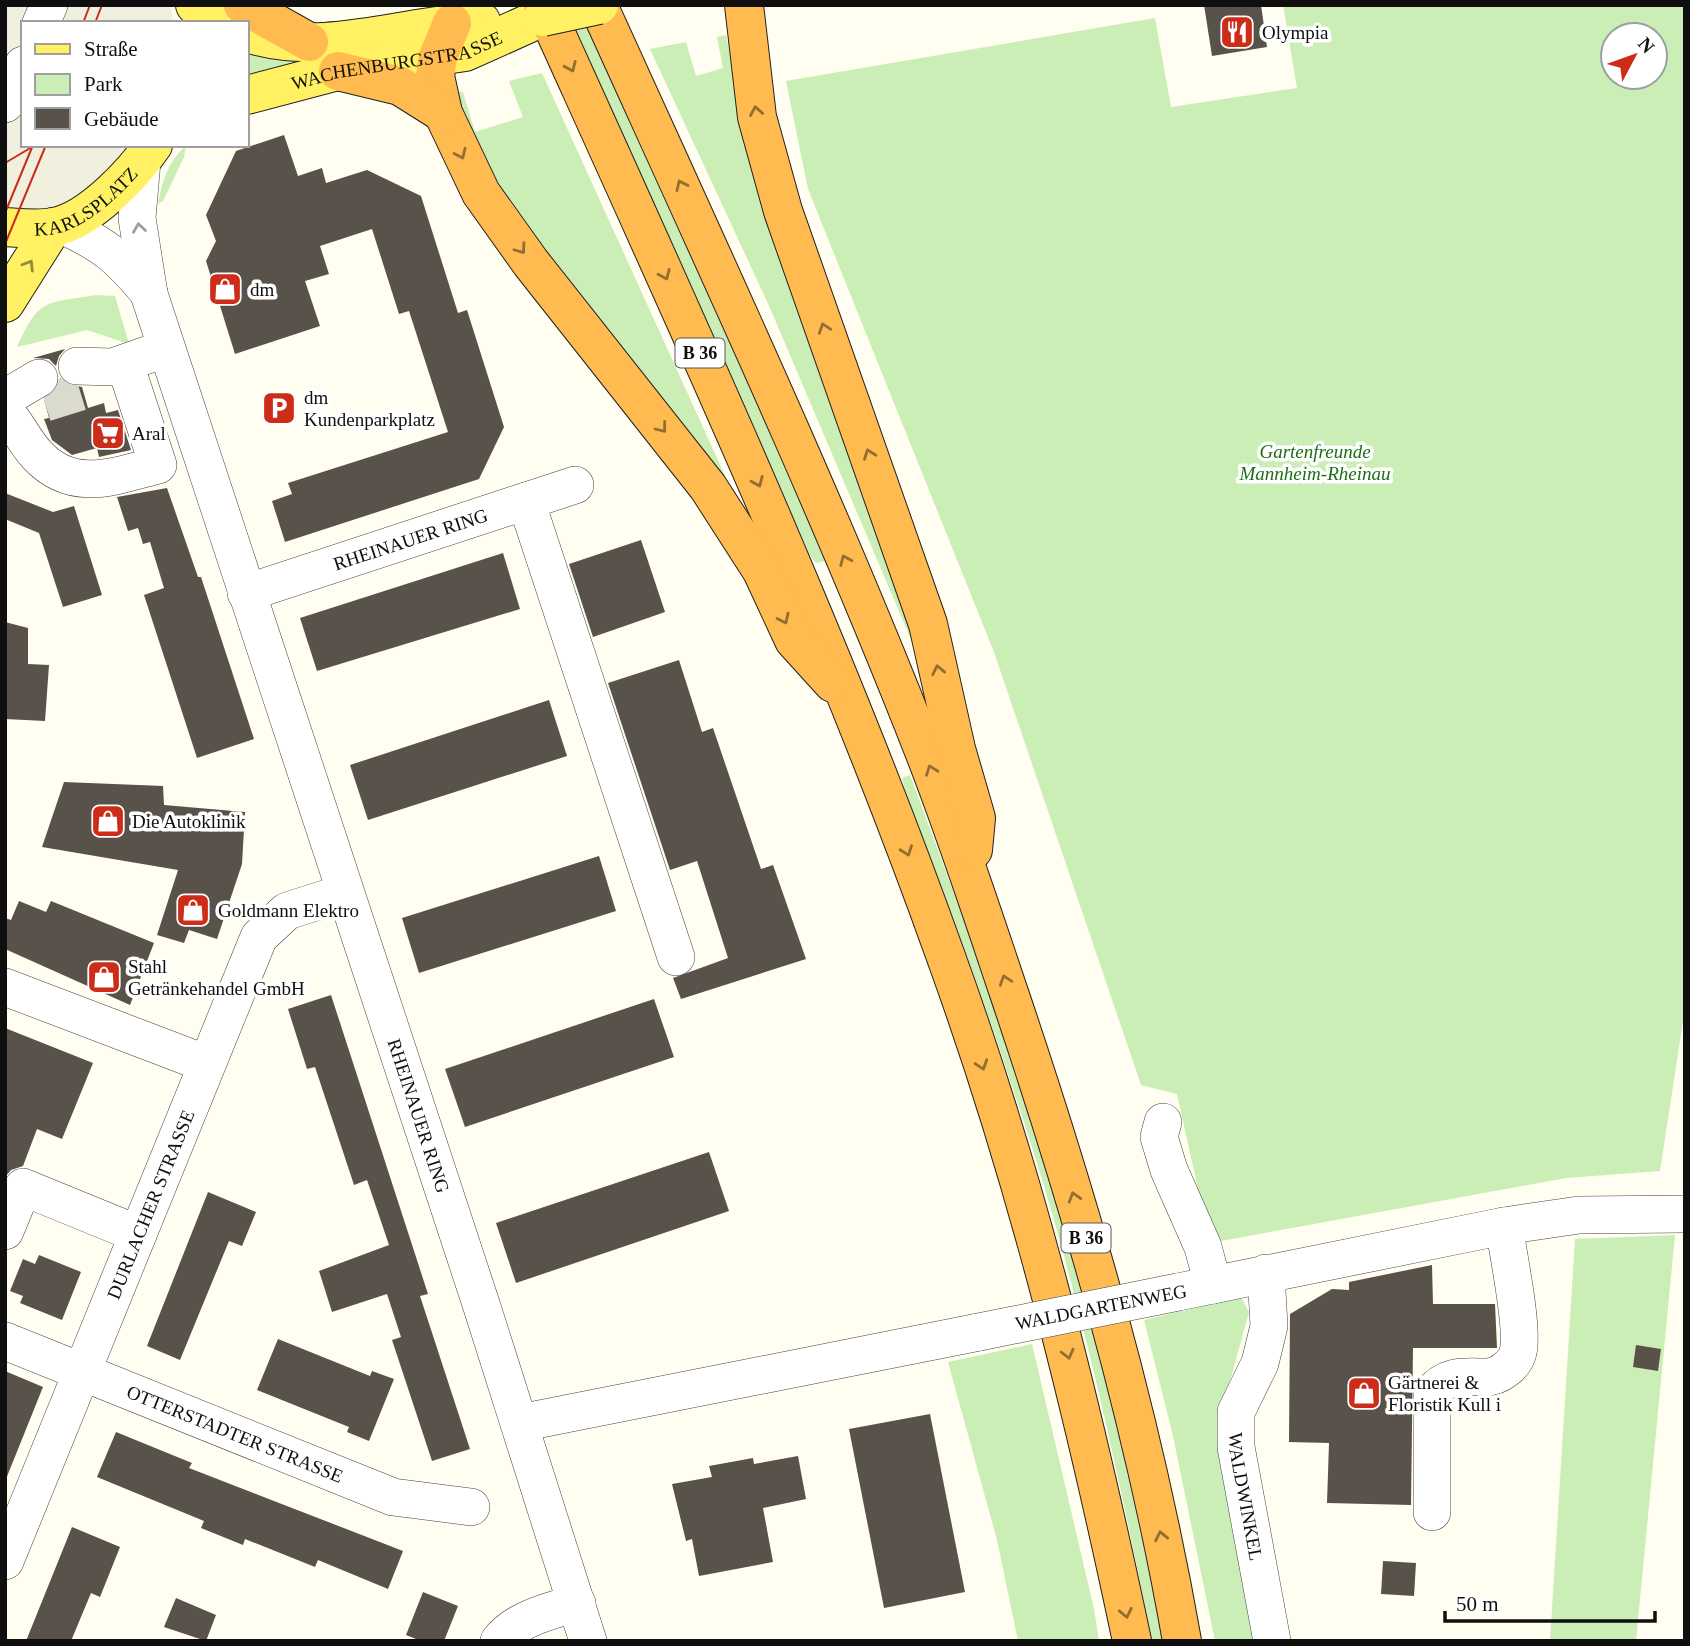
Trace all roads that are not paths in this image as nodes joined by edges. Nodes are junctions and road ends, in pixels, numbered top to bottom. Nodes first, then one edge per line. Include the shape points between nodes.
1 (49, 5) edge
2 (195, 5) edge
3 (243, 5) edge
4 (598, 5) edge
5 (744, 5) edge
6 (532, 18) edge
7 (42, 21) edge
8 (214, 21) edge
9 (248, 33) edge
10 (309, 42) junction
11 (452, 44) junction
12 (21, 69) edge
13 (338, 71) junction
14 (248, 95) edge
15 (5, 104) edge
16 (443, 113) junction
17 (147, 153) edge
18 (57, 226) junction
19 (5, 227) edge
20 (149, 293) junction
21 (5, 303) edge
22 (166, 346) junction
23 (119, 366) junction
24 (80, 379) tunnel mouth
25 (42, 390) tunnel mouth
26 (6, 408) edge
27 (190, 420) junction
28 (148, 433) junction
29 (575, 485) dead end
30 (526, 501) junction
31 (246, 593) junction
32 (851, 703) junction
33 (971, 880) junction
34 (344, 892) junction
35 (676, 957) dead end
36 (5, 987) edge
37 (207, 1064) junction
38 (1163, 1122) dead end
39 (1685, 1214) edge
40 (1504, 1226) junction
41 (5, 1231) edge
42 (138, 1234) junction
43 (1266, 1273) junction
44 (1196, 1289) junction
45 (5, 1342) edge
46 (82, 1372) junction
47 (520, 1423) junction
48 (471, 1507) dead end
49 (1432, 1512) dead end
50 (5, 1561) edge
51 (577, 1603) junction
52 (499, 1641) edge
53 (588, 1641) edge
54 (1132, 1641) edge
55 (1182, 1641) edge
56 (1272, 1641) edge

1 - 7 street
2 - 8 main road
3 - 10 highway
4 - 6 main road, WACHENBURGSTRASSE, bridge
33 -> 4 highway, B 36 via 864,603 712,251
33 -> 5 highway via 976,818 928,624 783,211 757,117
6 - 11 main road, WACHENBURGSTRASSE
6 -> 32 highway, B 36 via 692,333
9 - 10 main road, WACHENBURGSTRASSE
10 - 11 main road, WACHENBURGSTRASSE via 381,36
11 - 13 main road, WACHENBURGSTRASSE
11 - 16 highway via 435,76
12 - 15 street
13 - 14 main road, WACHENBURGSTRASSE
13 - 16 highway via 400,86
16 -> 32 highway via 481,194 708,487 762,571 794,640
17 - 18 main road, KARLSPLATZ via 104,197
20 -> 17 street, RHEINAUER RING via 137,218
18 - 19 main road, KARLSPLATZ
18 - 20 street, RHEINAUER RING via 117,255
21 -> 18 main road
20 - 22 street, RHEINAUER RING
22 - 23 street
22 - 27 street, RHEINAUER RING
23 - 24 street
23 - 28 street
25 - 26 street
26 - 28 street via 18,433 39,457 59,473 94,481 158,465
27 - 28 street
27 - 31 street, RHEINAUER RING
29 - 30 street, RHEINAUER RING
30 - 31 street, RHEINAUER RING
30 - 35 street
31 - 34 street, RHEINAUER RING
32 -> 54 highway, B 36 via 948,960 1029,1216 1094,1461
55 -> 33 highway, B 36 via 1114,1330 1043,1094
34 - 37 street, DURLACHER STRASSE via 287,911 259,936
34 - 47 street, RHEINAUER RING
36 - 37 street
37 - 42 street, DURLACHER STRASSE
38 - 44 street via 1159,1138 1169,1170 1203,1247
39 - 40 street, WALDGARTENWEG via 1578,1215
40 - 43 street, WALDGARTENWEG
40 - 49 street via 1518,1352 1507,1369 1493,1377 1454,1377 1440,1382 1432,1393
41 - 42 street via 23,1187
42 - 46 street, DURLACHER STRASSE
43 - 44 street, WALDGARTENWEG
43 - 56 street, WALDWINKEL via 1269,1326 1260,1363 1236,1412 1236,1435
44 - 47 street, WALDGARTENWEG, bridge
45 - 46 street, OTTERSTADTER STRASSE
46 - 48 street, OTTERSTADTER STRASSE via 393,1497
46 - 50 street, DURLACHER STRASSE
47 - 51 street, RHEINAUER RING
51 - 52 street via 537,1615
51 - 53 street, RHEINAUER RING

